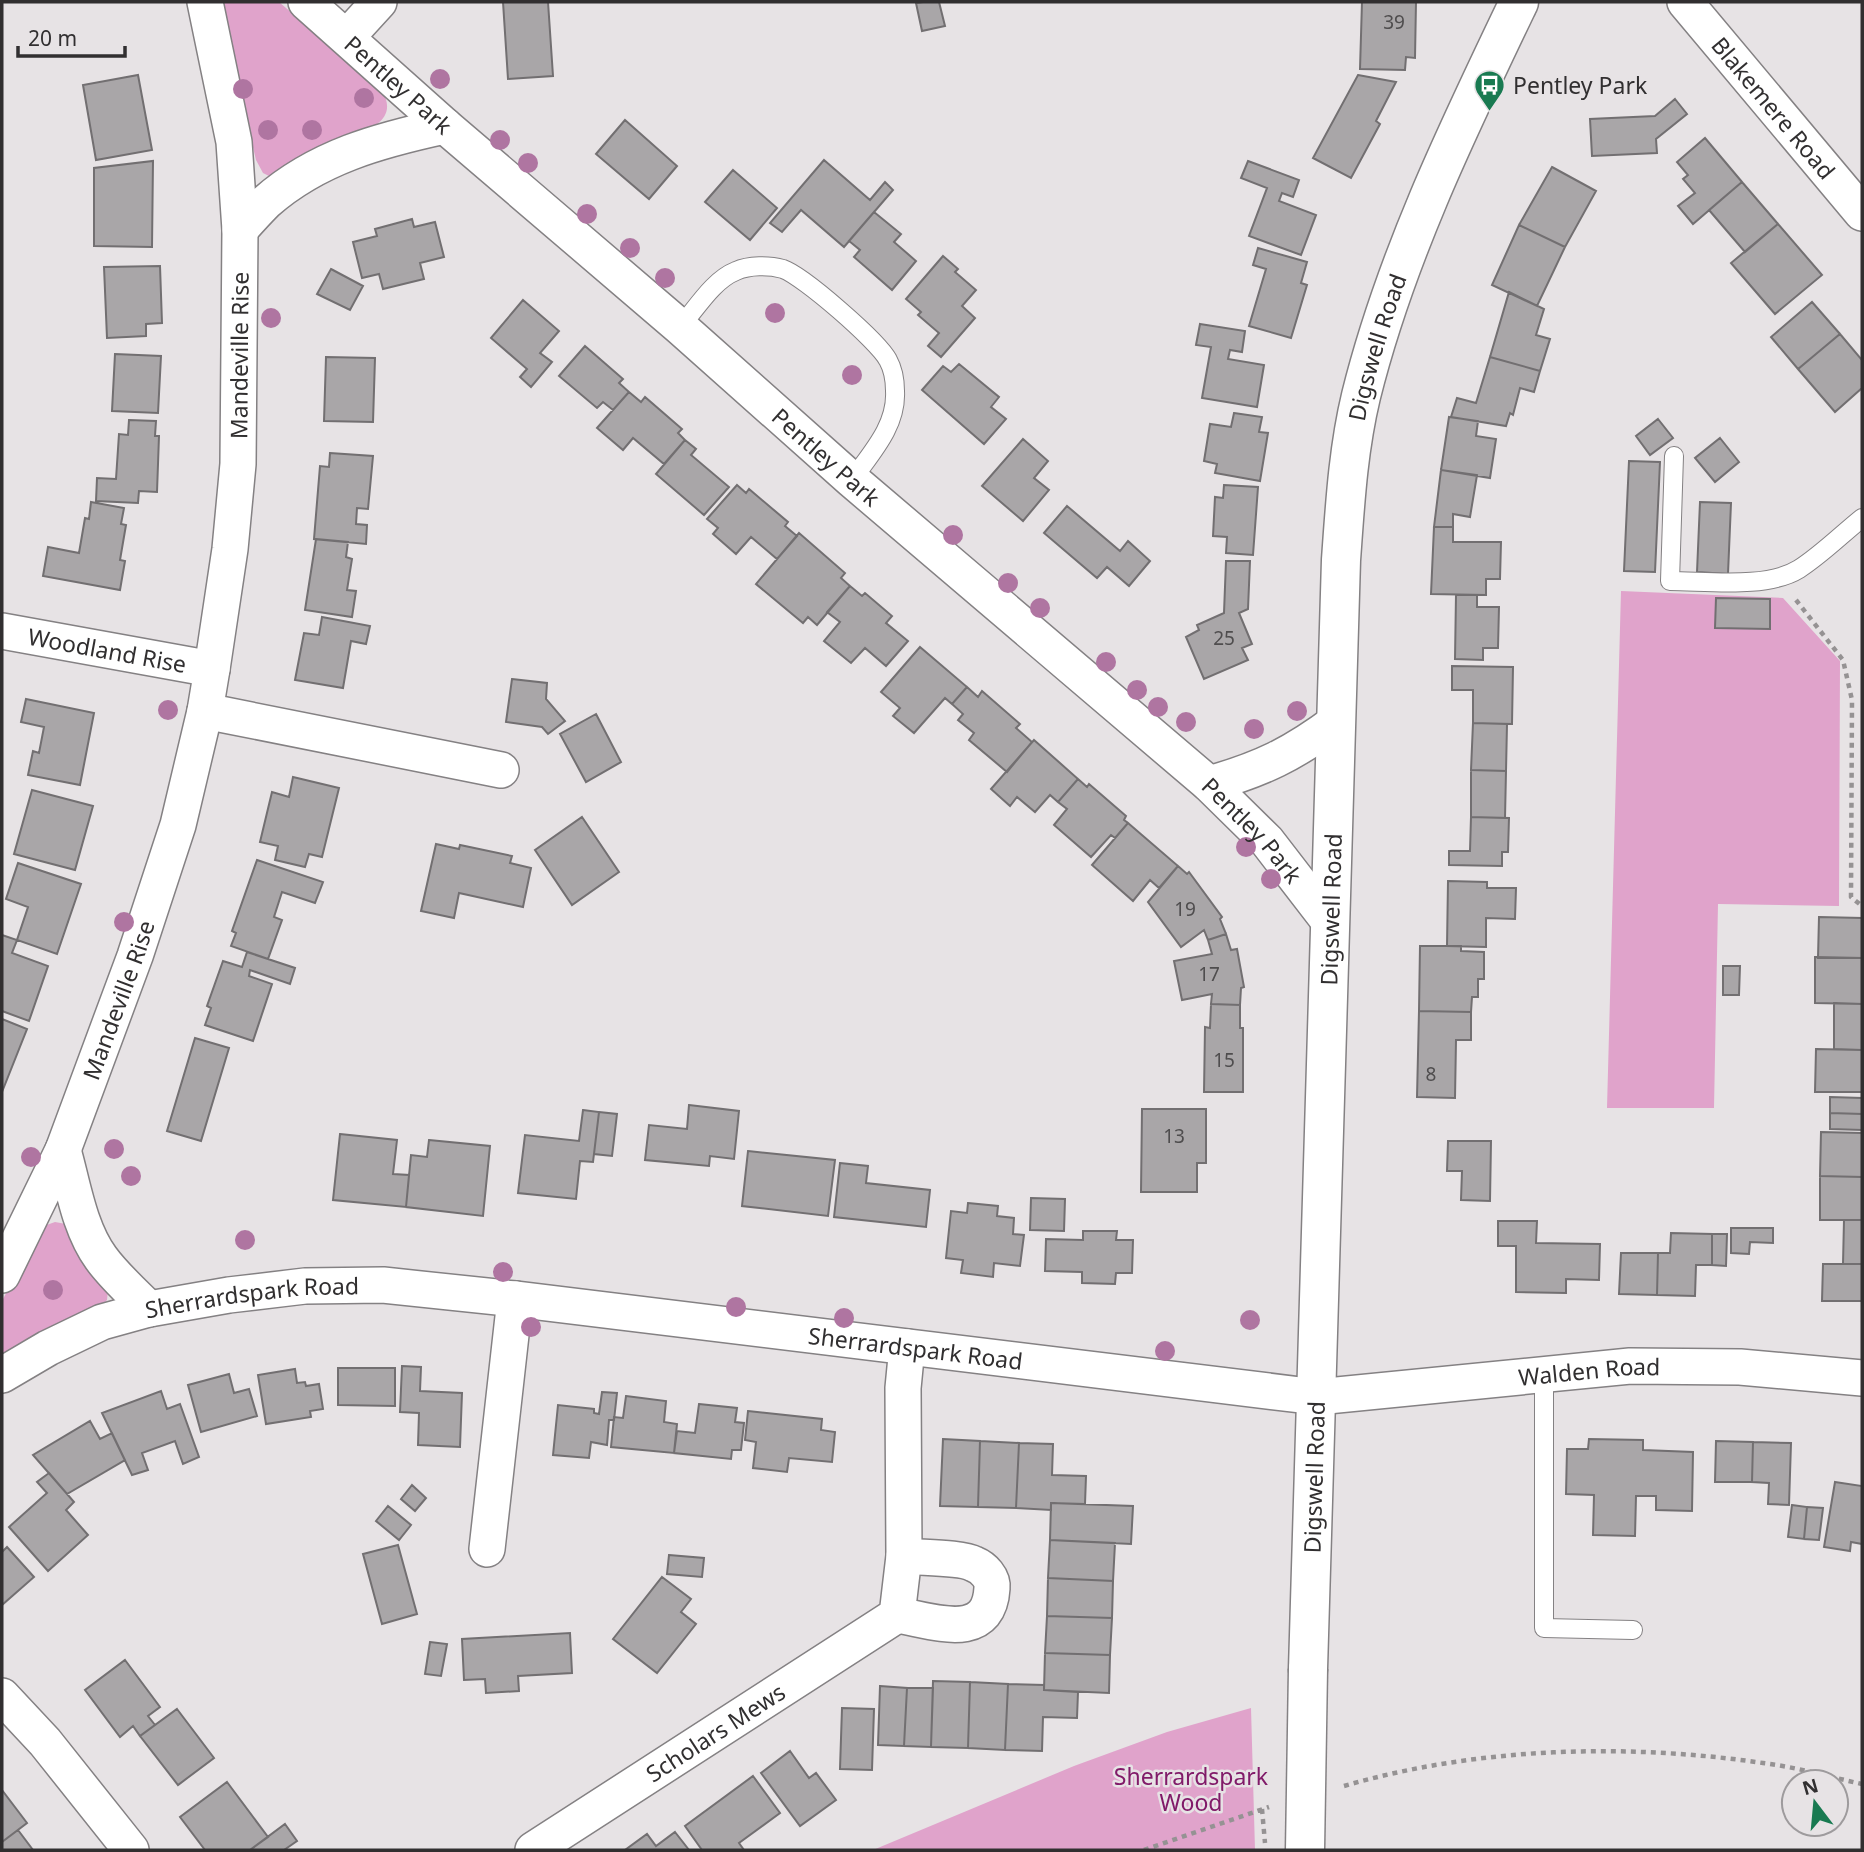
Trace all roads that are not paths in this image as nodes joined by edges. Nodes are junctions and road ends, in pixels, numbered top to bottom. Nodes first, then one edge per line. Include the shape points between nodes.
1 (205, 2) edge
2 (306, 2) edge
3 (379, 2) edge
4 (1519, 2) edge
5 (1685, 2) edge
6 (347, 37) junction
7 (445, 125) junction
8 (1862, 213) edge
9 (240, 230) junction
10 (680, 327) junction
11 (1674, 456) dead end
12 (852, 480) junction
13 (1862, 517) edge
14 (2, 631) edge
15 (212, 669) junction
16 (205, 711) junction
17 (1337, 721) junction
18 (501, 770) dead end
19 (1209, 784) junction
20 (1331, 924) junction
21 (63, 1150) junction
22 (2, 1275) edge
23 (516, 1299) junction
24 (149, 1310) junction
25 (907, 1347) junction
26 (1544, 1373) junction
27 (2, 1376) edge
28 (1862, 1378) edge
29 (1317, 1397) junction
30 (487, 1549) dead end
31 (904, 1556) junction
32 (897, 1615) junction
33 (1633, 1630) dead end
34 (2, 1696) edge
35 (131, 1850) edge
36 (533, 1850) edge
37 (1305, 1850) edge

1 - 9 street, Mandeville Rise via 234,142
2 - 6 street, Pentley Park
3 - 6 street
4 - 17 street, Digswell Road via 1414,234 1388,303 1361,398 1346,492
5 - 8 street, Blakemere Road
6 - 7 street, Pentley Park
7 - 9 street via 338,155 275,196
7 - 10 street, Pentley Park
9 - 15 street, Mandeville Rise via 237,464
10 - 12 street, Pentley Park
10 - 12 lane via 723,277 759,266 783,269 800,278 873,342 888,359 894,375 894,411 885,433
11 - 13 lane via 1670,581 1750,582 1779,577 1798,570
12 - 19 street, Pentley Park
14 - 15 street, Woodland Rise
15 - 16 street, Mandeville Rise
16 - 18 street
16 - 21 street, Mandeville Rise via 169,851
17 - 19 street via 1280,759
17 - 20 street, Digswell Road
19 - 20 street, Pentley Park via 1267,841
20 - 29 street, Digswell Road
21 - 22 street, Mandeville Rise
21 - 24 street via 91,1241
23 - 24 street, Sherrardspark Road via 383,1285 305,1286
23 - 25 street, Sherrardspark Road
23 - 30 street
24 - 27 street, Sherrardspark Road via 102,1322
25 - 29 street, Sherrardspark Road
25 - 31 street
26 - 28 street, Walden Road via 1630,1366 1740,1367
26 - 29 street, Walden Road
26 - 33 lane via 1544,1628
29 - 37 street, Digswell Road, bridge
31 - 32 street
31 - 32 street via 972,1562 993,1583 991,1601 976,1622 961,1625
32 - 36 street, Scholars Mews
34 - 35 street

